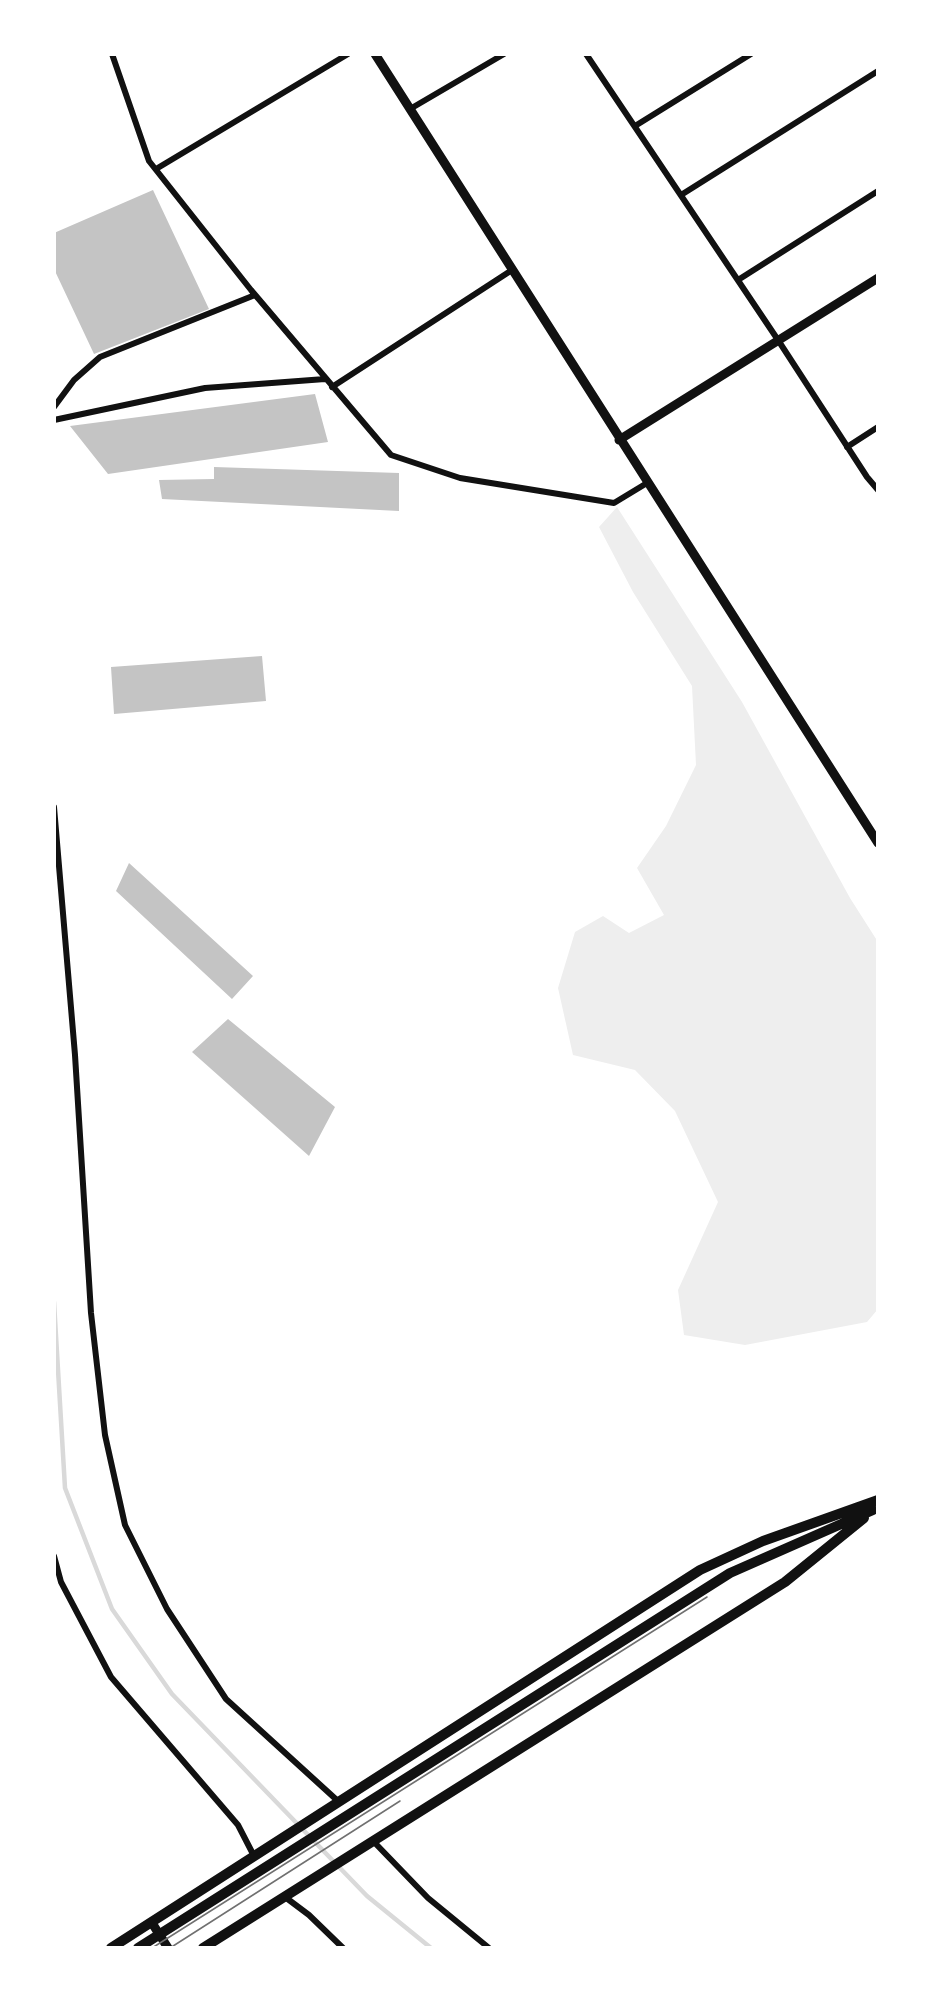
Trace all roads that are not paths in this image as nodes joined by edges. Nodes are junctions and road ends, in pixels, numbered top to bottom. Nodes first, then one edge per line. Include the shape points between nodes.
1 (112, 54) edge
2 (348, 54) edge
3 (375, 54) edge
4 (504, 54) edge
5 (586, 54) edge
6 (751, 54) edge
7 (878, 71) edge
8 (410, 109) junction
9 (635, 126) junction
10 (156, 169) junction
11 (878, 191) edge
12 (681, 195) junction
13 (512, 270) junction
14 (878, 278) edge
15 (738, 280) junction
16 (255, 295) junction
17 (778, 340) junction
18 (325, 379) junction
19 (332, 387) junction
20 (54, 407) edge
21 (54, 420) edge
22 (878, 427) edge
23 (619, 440) junction
24 (847, 447) junction
25 (647, 483) junction
26 (878, 490) edge
27 (54, 807) edge
28 (878, 843) edge
29 (876, 1506) edge
30 (54, 1556) edge
31 (336, 1804) junction
32 (372, 1842) junction
33 (254, 1856) junction
34 (285, 1897) junction
35 (152, 1923) junction
36 (159, 1934) junction
37 (111, 1948) edge
38 (138, 1948) edge
39 (168, 1948) edge
40 (203, 1948) edge
41 (343, 1948) edge
42 (489, 1948) edge

1 - 10 street via 149,160
2 - 10 street
3 - 8 street
4 - 8 street
5 - 9 street
6 - 9 street
7 - 12 street
8 - 13 street
9 - 12 street
10 - 16 street
11 - 15 street
12 - 15 street
13 - 19 street
13 - 23 street
14 - 17 street
15 - 17 street
16 - 18 street
16 - 20 street via 100,357 74,380
17 - 23 street
17 - 24 street
18 - 19 street
18 - 21 street via 205,388
19 - 25 street via 391,455 460,478 614,503
22 - 24 street
23 - 25 street
24 - 26 street
25 - 28 street
27 - 31 street via 91,1313 105,1435 125,1525 166,1609 225,1699
29 - 31 main road via 763,1541 700,1570
29 - 32 main road via 785,1582
29 - 36 main road via 730,1573
30 - 33 street via 62,1582 111,1677 238,1825
31 - 33 main road
32 - 34 main road
32 - 42 street via 428,1898
33 - 35 main road
34 - 40 main road
34 - 41 street
35 - 36 street
35 - 37 main road
36 - 38 main road
36 - 39 street

